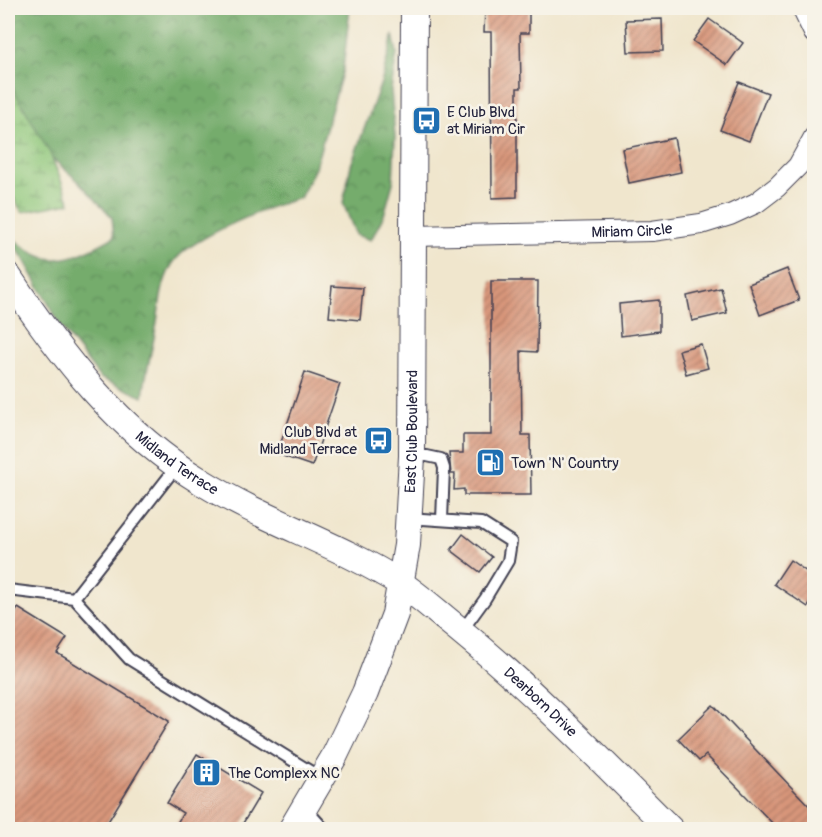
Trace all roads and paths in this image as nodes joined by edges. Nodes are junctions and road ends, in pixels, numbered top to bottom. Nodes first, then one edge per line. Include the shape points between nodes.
1 (414, 8) edge
2 (802, 8) edge
3 (814, 33) edge
4 (814, 137) edge
5 (413, 236) junction
6 (8, 276) edge
7 (412, 456) junction
8 (177, 465) junction
9 (408, 518) junction
10 (442, 520) junction
11 (400, 584) junction
12 (8, 591) edge
13 (74, 598) junction
14 (461, 632) junction
15 (321, 778) junction
16 (304, 808) junction
17 (291, 830) edge
18 (325, 830) edge
19 (671, 830) edge

1 - 5 street, East Club Boulevard
2 - 3 street
4 - 5 street, Miriam Circle via 798,166 777,188 730,215 701,224 652,231
5 - 7 street, East Club Boulevard
6 - 8 street, Midland Terrace via 97,395
7 - 9 street, East Club Boulevard
7 - 10 lane via 441,459
8 - 11 street, Midland Terrace via 202,482
8 - 13 lane
9 - 10 lane
9 - 11 street, East Club Boulevard
10 - 14 lane via 481,523 511,542 508,561
11 - 14 street, Dearborn Drive
11 - 15 street, East Club Boulevard via 395,614 365,693
12 - 13 lane
13 - 15 lane via 129,659
14 - 19 street, Dearborn Drive via 499,662
15 - 16 street, East Club Boulevard
16 - 17 street, East Club Boulevard
16 - 18 lane

